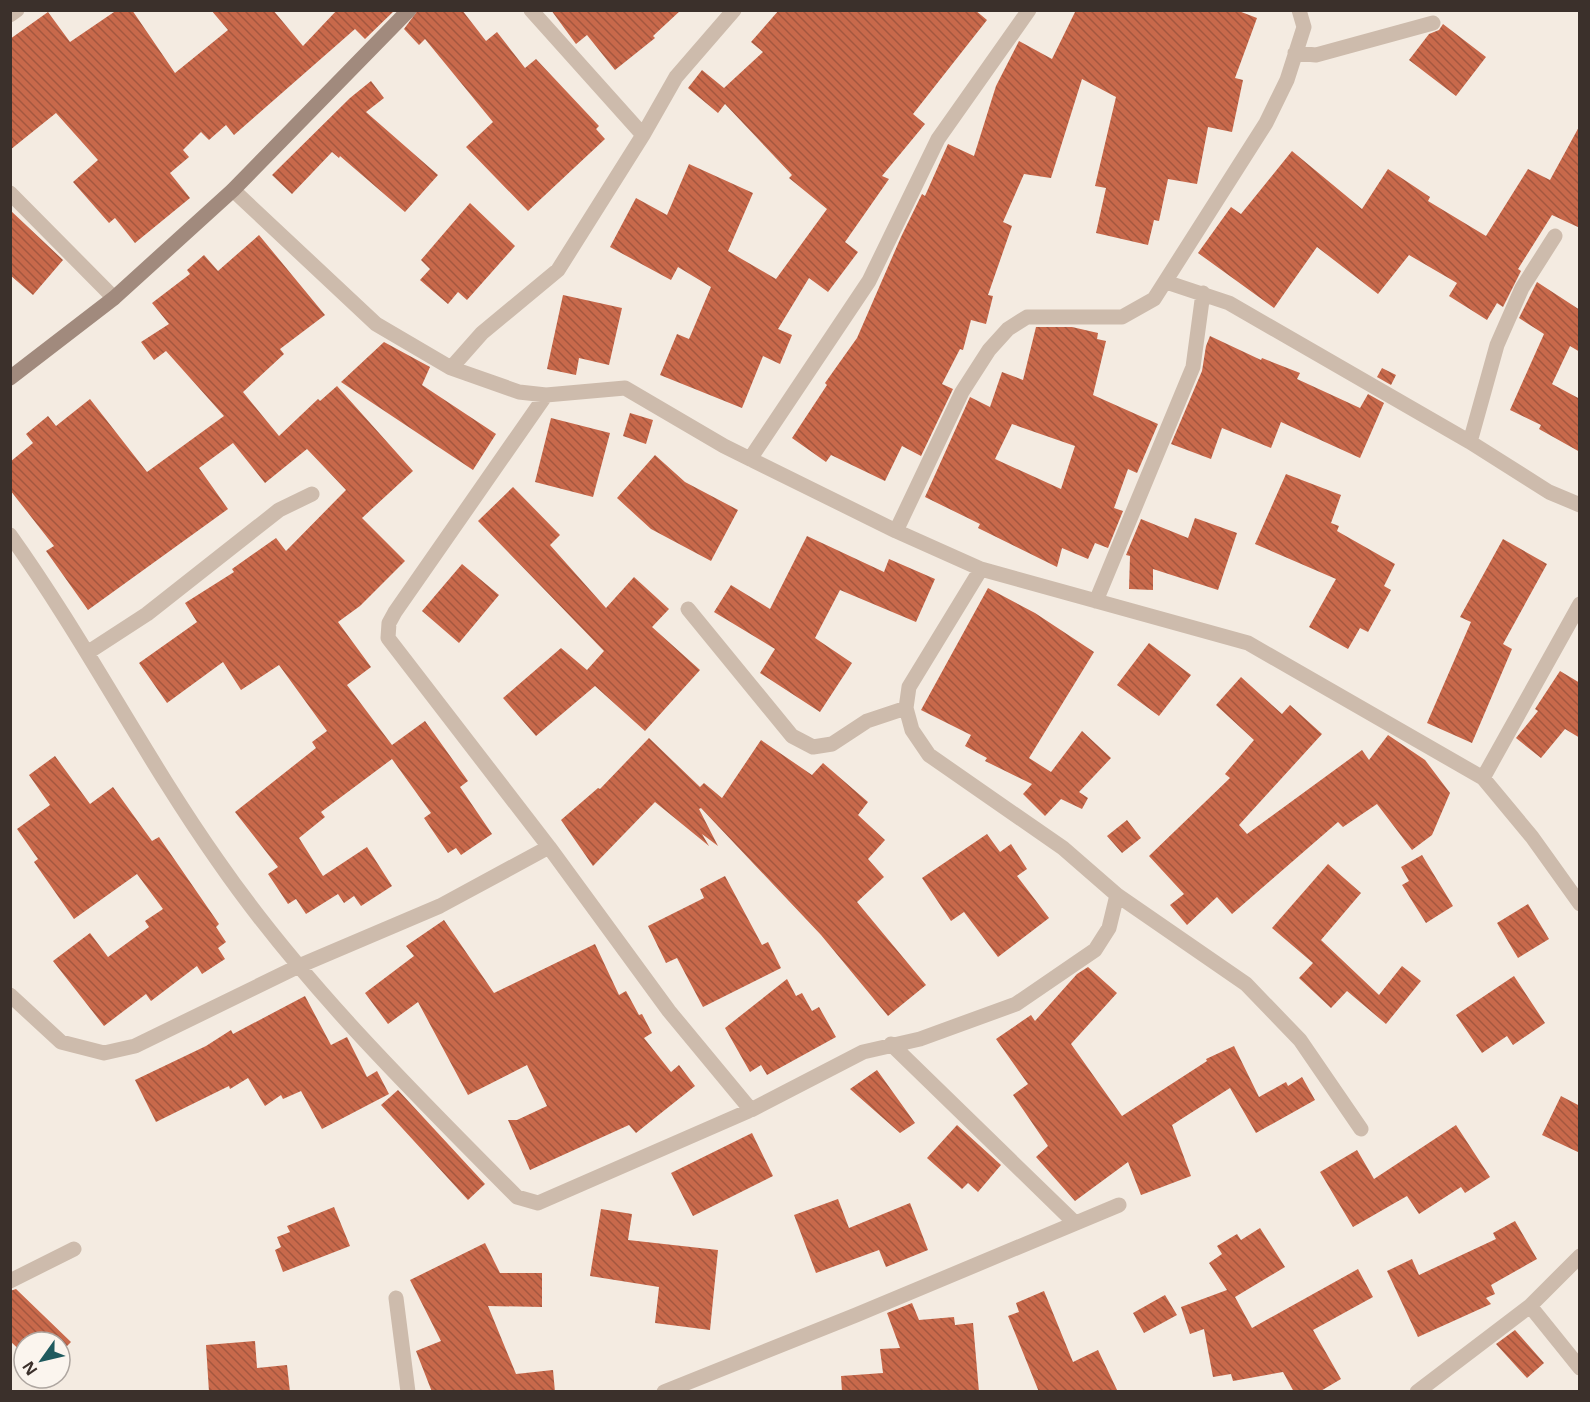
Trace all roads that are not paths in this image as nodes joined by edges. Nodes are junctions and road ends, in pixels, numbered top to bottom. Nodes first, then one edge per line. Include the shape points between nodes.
1 (17, 10) edge
2 (409, 10) edge
3 (531, 10) edge
4 (734, 10) edge
5 (1029, 10) edge
6 (1299, 10) edge
7 (10, 15) edge
8 (1433, 23) dead end
9 (1295, 53) junction
10 (643, 135) junction
11 (233, 190) junction
12 (10, 193) edge
13 (1556, 236) dead end
14 (1166, 282) junction
15 (1203, 293) junction
16 (114, 298) junction
17 (451, 368) junction
18 (10, 378) edge
19 (546, 395) junction
20 (1470, 442) junction
21 (750, 459) junction
22 (312, 495) dead end
23 (1580, 506) edge
24 (896, 531) junction
25 (10, 535) edge
26 (981, 569) junction
27 (1096, 601) junction
28 (1580, 604) edge
29 (688, 609) dead end
30 (87, 653) junction
31 (906, 708) junction
32 (1484, 778) junction
33 (549, 847) junction
34 (1117, 895) junction
35 (1580, 904) edge
36 (299, 966) junction
37 (10, 995) edge
38 (891, 1044) junction
39 (751, 1110) junction
40 (1360, 1130) dead end
41 (1119, 1205) dead end
42 (1075, 1223) junction
43 (74, 1249) dead end
44 (1580, 1256) edge
45 (10, 1281) edge
46 (396, 1298) dead end
47 (1530, 1306) junction
48 (1580, 1368) edge
49 (408, 1392) edge
50 (664, 1392) edge
51 (1417, 1392) edge

1 - 7 street
2 - 11 street
3 - 10 street
4 - 10 street via 676,77
5 - 21 street via 938,140 869,281
6 - 9 street via 1304,27
8 - 9 street via 1316,55
9 - 14 street via 1295,62 1266,123
10 - 17 street via 558,270 482,333
11 - 16 street
11 - 17 street via 376,324
12 - 16 street
13 - 20 street via 1522,288 1497,345
14 - 15 street
14 - 24 street via 1154,299 1122,316 1027,317 1008,328 962,392
15 - 20 street via 1229,303
15 - 27 street via 1193,366
16 - 18 street
17 - 19 street via 519,392
19 - 21 street via 626,388
19 - 33 street via 395,612 388,638
20 - 23 street via 1549,492
21 - 24 street
22 - 30 street via 279,510 147,614
24 - 26 street
25 - 30 street
26 - 27 street
26 - 31 street via 909,687
27 - 32 street via 1248,643
28 - 32 street
29 - 31 street via 792,736 813,747 832,744 867,721
30 - 36 street via 218,862
31 - 34 street via 912,730 929,755 1063,848
32 - 35 street
33 - 36 street via 440,906
33 - 39 street via 669,1011
34 - 38 street via 1109,928 1095,950 1072,968 1016,1004 920,1040
34 - 40 street via 1246,984 1300,1040
36 - 37 street via 135,1046 104,1053 62,1042
36 - 39 street via 415,1094 517,1197 538,1203
38 - 39 street via 863,1052
38 - 42 street
41 - 42 street
42 - 50 street
43 - 45 street
44 - 47 street
46 - 49 street
47 - 48 street
47 - 51 street

